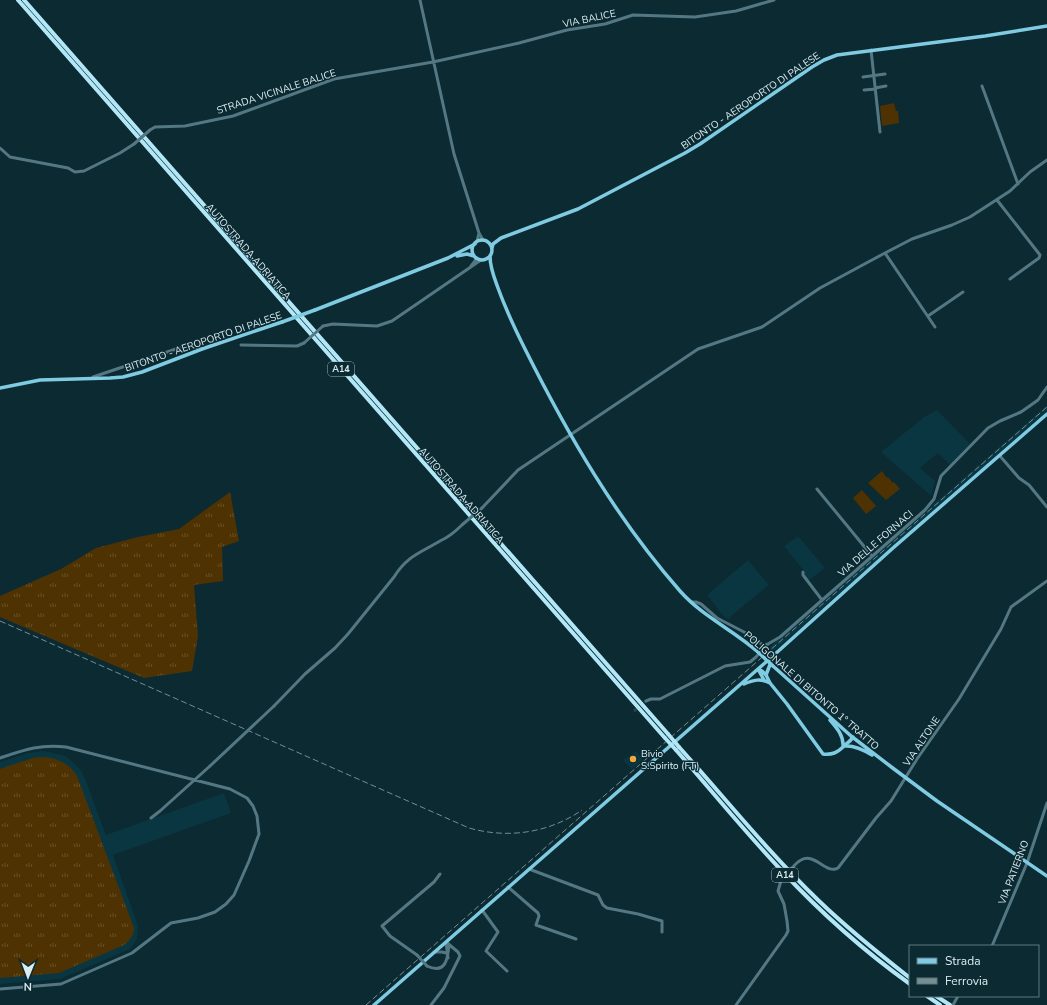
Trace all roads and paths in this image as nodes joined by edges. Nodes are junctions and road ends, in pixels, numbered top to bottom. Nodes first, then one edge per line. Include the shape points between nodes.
1 (18, 0) edge
2 (24, 0) edge
3 (420, 0) edge
4 (774, 0) edge
5 (1047, 26) edge
6 (871, 50) junction
7 (433, 62) junction
8 (885, 74) dead end
9 (874, 76) junction
10 (863, 77) dead end
11 (886, 86) dead end
12 (982, 86) dead end
13 (875, 88) junction
14 (864, 90) dead end
15 (880, 132) dead end
16 (0, 148) edge
17 (1047, 160) edge
18 (1018, 184) junction
19 (997, 200) junction
20 (479, 233) junction
21 (501, 238) junction
22 (484, 240) junction
23 (476, 242) junction
24 (492, 248) junction
25 (886, 253) junction
26 (490, 256) junction
27 (475, 257) junction
28 (448, 258) junction
29 (483, 260) junction
30 (470, 267) junction
31 (491, 268) junction
32 (1010, 279) dead end
33 (962, 292) dead end
34 (928, 316) junction
35 (935, 327) dead end
36 (241, 345) dead end
37 (202, 349) junction
38 (89, 378) junction
39 (1047, 387) edge
40 (0, 388) edge
41 (1047, 414) edge
42 (570, 435) junction
43 (1000, 456) junction
44 (817, 489) dead end
45 (1047, 507) edge
46 (872, 556) junction
47 (803, 572) dead end
48 (1047, 581) edge
49 (822, 600) junction
50 (691, 602) junction
51 (768, 644) junction
52 (774, 656) junction
53 (758, 669) junction
54 (766, 675) junction
55 (764, 681) junction
56 (770, 683) junction
57 (739, 686) junction
58 (646, 701) tunnel mouth
59 (824, 712) junction
60 (666, 736) junction
61 (853, 737) junction
62 (843, 747) junction
63 (677, 748) junction
64 (0, 758) edge
65 (879, 758) junction
66 (906, 778) junction
67 (194, 779) junction
68 (1047, 803) edge
69 (151, 818) dead end
70 (1027, 863) junction
71 (529, 869) junction
72 (791, 869) dead end
73 (440, 874) dead end
74 (1047, 876) edge
75 (782, 877) dead end
76 (508, 887) junction
77 (482, 910) junction
78 (662, 932) dead end
79 (576, 939) dead end
80 (447, 943) junction
81 (992, 945) edge
82 (454, 948) junction
83 (434, 952) junction
84 (447, 953) junction
85 (507, 971) dead end
86 (909, 977) edge
87 (909, 983) edge
88 (0, 989) edge
89 (928, 997) edge
90 (938, 997) edge
91 (958, 997) edge
92 (374, 1005) edge
93 (431, 1005) edge
94 (736, 1005) edge
95 (940, 1005) edge
96 (951, 1005) edge

1 - 60 highway, AUTOSTRADA ADRIATICA / A14
2 - 60 highway, AUTOSTRADA ADRIATICA / A14
3 - 7 street
4 - 7 street, VIA BALICE via 736,11 695,17 633,15 605,24 567,30
5 - 6 main road, BITONTO - AEROPORTO DI PALESE
6 - 9 street
6 - 21 main road, BITONTO - AEROPORTO DI PALESE via 837,55 824,60 685,153 578,209
7 - 16 street, STRADA VICINALE BALICE, bridge via 334,79 233,116 185,126 155,127 120,153 84,171 75,172 68,168 10,157
7 - 20 street via 454,154
8 - 9 street
9 - 10 street
9 - 13 street
11 - 13 street
12 - 18 street
13 - 14 street
13 - 15 street
17 - 18 street
18 - 19 street
19 - 25 street via 970,217 912,239
19 - 32 street via 1040,255
20 - 22 street
20 - 23 street
21 - 22 main road
21 - 24 main road
22 - 23 main road
22 - 24 main road via 490,243
23 - 27 main road via 472,249
23 - 28 main road
24 - 26 main road
25 - 34 street
25 - 42 street via 820,288 762,327 698,349
26 - 29 main road
26 - 31 main road
27 - 28 main road via 467,254
27 - 29 main road
27 - 30 street
28 - 37 main road, BITONTO - AEROPORTO DI PALESE, bridge via 315,310
29 - 30 street
29 - 31 main road
30 - 36 street, bridge via 392,321 377,326 323,326 297,346
31 - 42 main road, POLIGONALE DI BITONTO 1° TRATTO via 507,313
33 - 34 street
34 - 35 street
37 - 38 main road, BITONTO - AEROPORTO DI PALESE via 142,372 110,378
37 - 38 street via 190,346 176,349
38 - 40 main road, BITONTO - AEROPORTO DI PALESE via 40,380
39 - 46 street, VIA DELLE FORNACI via 1038,400 1021,412 988,428 942,476 930,505
41 - 43 main road
42 - 50 main road, POLIGONALE DI BITONTO 1° TRATTO via 633,531
42 - 67 street, bridge via 518,470 482,508 452,534 409,558 335,648
43 - 45 street
43 - 52 main road
44 - 46 street
46 - 49 street, VIA DELLE FORNACI
47 - 49 street
48 - 66 street, VIA ALTONE via 1012,607 959,699 916,759
49 - 51 street, VIA DELLE FORNACI via 780,637
50 - 51 street via 701,604 717,618 762,644
50 - 59 main road, POLIGONALE DI BITONTO 1° TRATTO, bridge via 758,652
51 - 58 street, VIA DELLE FORNACI via 750,662 725,666 660,699
52 - 53 main road
52 - 54 main road
53 - 54 main road
53 - 55 main road
53 - 57 main road
54 - 56 main road
55 - 56 main road
55 - 57 main road via 751,681
56 - 62 main road via 823,754 835,753
57 - 71 main road
59 - 61 main road, POLIGONALE DI BITONTO 1° TRATTO
59 - 62 main road via 840,732 844,741
60 - 63 highway, AUTOSTRADA ADRIATICA / A14, bridge
61 - 62 main road
61 - 65 main road, POLIGONALE DI BITONTO 1° TRATTO
62 - 65 main road via 859,748
63 - 86 highway, AUTOSTRADA ADRIATICA / A14 via 818,900
63 - 87 highway, AUTOSTRADA ADRIATICA / A14 via 804,894 864,949
64 - 67 street via 40,746 54,745
65 - 66 main road, POLIGONALE DI BITONTO 1° TRATTO
66 - 70 main road, POLIGONALE DI BITONTO 1° TRATTO
66 - 72 street, VIA ALTONE via 838,868 831,869 808,858 800,860
67 - 69 street
67 - 88 street via 230,788 247,798 257,816 259,834 238,888 231,899 221,909 208,915 171,923 132,953 68,982
68 - 70 street, VIA PATIERNO
70 - 74 main road, POLIGONALE DI BITONTO 1° TRATTO
70 - 81 street, VIA PATIERNO
71 - 76 main road
71 - 78 street via 598,895 607,908 662,921
73 - 84 street, bridge via 382,926 390,936 431,968 445,965
75 - 94 street via 778,891 784,904 788,931
76 - 77 main road
76 - 79 street via 538,913 536,925
77 - 80 main road
77 - 85 street via 498,932 486,951
80 - 82 street
80 - 83 main road
80 - 84 street
82 - 84 street
82 - 93 street via 460,956 444,988
83 - 84 street
83 - 92 main road
89 - 95 highway
90 - 96 highway
91 - 96 street

